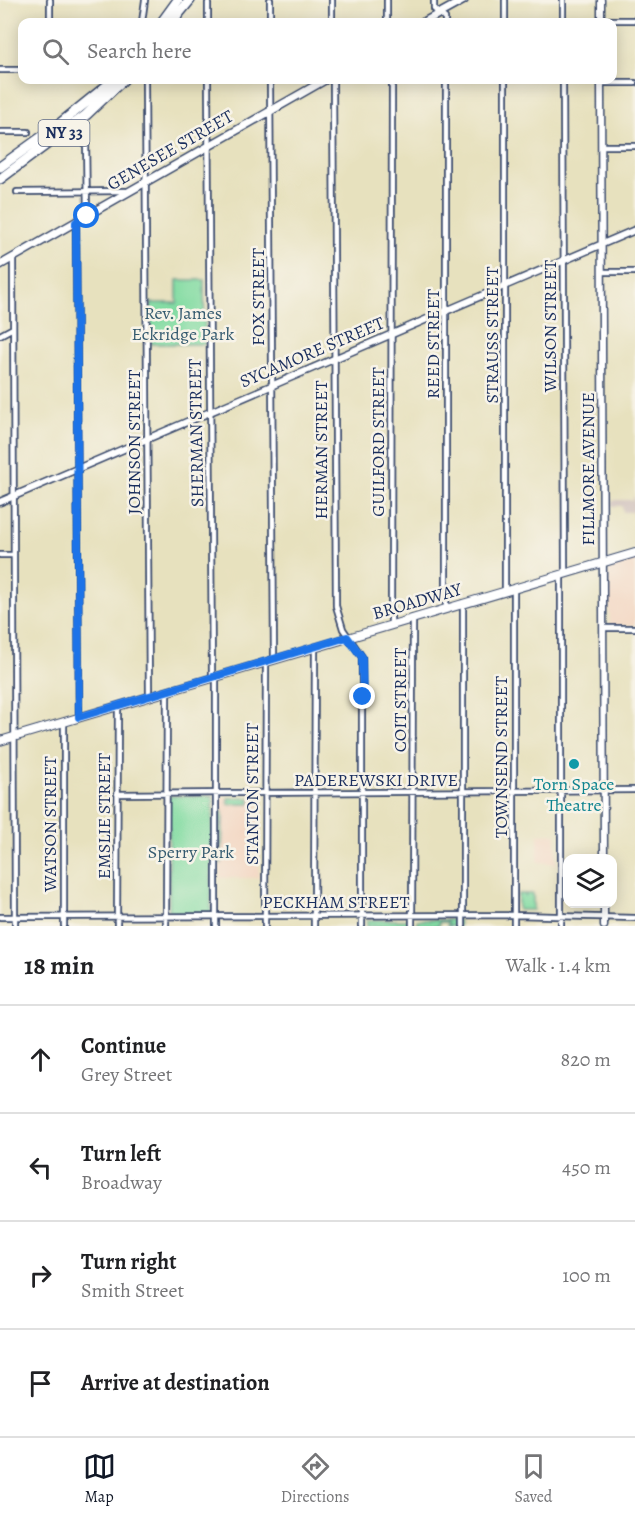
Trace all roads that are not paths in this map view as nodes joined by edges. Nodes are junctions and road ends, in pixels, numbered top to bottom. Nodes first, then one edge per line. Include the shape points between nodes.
1 (50, 0) edge
2 (145, 0) edge
3 (178, 0) edge
4 (190, 0) edge
5 (270, 0) edge
6 (332, 0) edge
7 (387, 0) edge
8 (434, 0) edge
9 (464, 0) edge
10 (505, 0) edge
11 (563, 0) edge
12 (601, 0) edge
13 (208, 3) dead end
14 (439, 14) junction
15 (50, 18) edge
16 (143, 18) edge
17 (165, 18) edge
18 (175, 18) edge
19 (208, 18) edge
20 (270, 18) edge
21 (332, 18) edge
22 (387, 18) edge
23 (432, 18) edge
24 (445, 18) edge
25 (505, 18) edge
26 (563, 18) edge
27 (601, 18) edge
28 (635, 20) edge
29 (617, 21) edge
30 (0, 69) edge
31 (18, 70) edge
32 (617, 82) edge
33 (635, 83) edge
34 (109, 84) edge
35 (119, 84) edge
36 (146, 84) edge
37 (208, 84) edge
38 (270, 84) edge
39 (315, 84) edge
40 (333, 84) edge
41 (392, 84) edge
42 (446, 84) edge
43 (505, 84) edge
44 (563, 84) edge
45 (601, 84) edge
46 (271, 110) junction
47 (0, 132) edge
48 (28, 132) dead end
49 (86, 137) dead end
50 (208, 146) junction
51 (602, 146) junction
52 (635, 146) edge
53 (0, 167) edge
54 (0, 179) edge
55 (146, 182) junction
56 (129, 191) junction
57 (17, 192) dead end
58 (87, 192) junction
59 (87, 216) junction
60 (76, 222) junction
61 (635, 230) edge
62 (602, 245) junction
63 (14, 258) junction
64 (563, 261) junction
65 (0, 265) edge
66 (602, 272) junction
67 (635, 272) edge
68 (505, 286) junction
69 (446, 311) junction
70 (14, 328) junction
71 (392, 334) junction
72 (0, 336) edge
73 (334, 359) junction
74 (273, 386) junction
75 (209, 413) junction
76 (148, 440) junction
77 (77, 469) junction
78 (14, 495) junction
79 (0, 502) edge
80 (635, 553) edge
81 (0, 555) edge
82 (14, 555) junction
83 (603, 562) junction
84 (563, 574) junction
85 (510, 590) junction
86 (463, 603) junction
87 (446, 608) junction
88 (413, 618) junction
89 (392, 624) junction
90 (604, 628) junction
91 (635, 628) edge
92 (347, 637) junction
93 (315, 647) junction
94 (270, 660) junction
95 (214, 677) junction
96 (166, 691) junction
97 (149, 696) junction
98 (118, 706) junction
99 (79, 717) junction
100 (63, 722) junction
101 (14, 736) junction
102 (0, 741) edge
103 (635, 790) edge
104 (604, 791) junction
105 (561, 792) junction
106 (314, 793) junction
107 (363, 793) junction
108 (414, 793) junction
109 (463, 793) junction
110 (514, 793) junction
111 (117, 794) junction
112 (166, 794) junction
113 (216, 794) junction
114 (265, 794) junction
115 (604, 854) edge
116 (604, 908) edge
117 (463, 915) junction
118 (514, 915) junction
119 (216, 916) junction
120 (265, 916) junction
121 (314, 916) junction
122 (362, 916) junction
123 (412, 916) junction
124 (561, 916) junction
125 (604, 916) junction
126 (0, 917) edge
127 (15, 917) junction
128 (64, 917) junction
129 (117, 917) junction
130 (166, 917) junction
131 (635, 918) edge
132 (15, 926) edge
133 (64, 926) edge
134 (117, 926) edge
135 (166, 926) edge
136 (216, 926) edge
137 (265, 926) edge
138 (314, 926) edge
139 (362, 926) edge
140 (412, 926) edge
141 (463, 926) edge
142 (514, 926) edge
143 (561, 926) edge
144 (604, 926) edge

1 - 15 street
2 - 16 street
3 - 17 highway
4 - 18 highway
5 - 20 street
6 - 21 street
7 - 22 street
8 - 14 street via 434,9
9 - 14 main road
10 - 25 street
11 - 26 street
12 - 27 street
13 - 19 street
14 - 23 main road
14 - 24 street
28 - 29 street
30 - 31 street
32 - 33 street
34 - 53 highway, NY 33
35 - 54 highway, NY 33 via 86,115
36 - 55 street, JOHNSON STREET
37 - 50 street, SHERMAN STREET
38 - 46 street, FOX STREET
39 - 46 main road, GENESEE STREET
40 - 73 street, HERMAN STREET
41 - 71 street, GUILFORD STREET
42 - 69 street, REED STREET
43 - 68 street, STRAUSS STREET
44 - 64 street, WILSON STREET
45 - 51 street, FILLMORE AVENUE
46 - 50 main road, GENESEE STREET
46 - 74 street, FOX STREET
47 - 48 street
49 - 58 street
50 - 55 main road, GENESEE STREET
50 - 75 street, SHERMAN STREET
51 - 52 street
51 - 62 street, FILLMORE AVENUE
55 - 56 main road, GENESEE STREET
55 - 76 street, JOHNSON STREET
56 - 58 street
56 - 59 main road, GENESEE STREET
57 - 58 street
58 - 59 street
59 - 60 main road, GENESEE STREET
60 - 63 main road, GENESEE STREET
60 - 77 street
61 - 62 street, SYCAMORE STREET
62 - 64 street, SYCAMORE STREET
62 - 66 street, FILLMORE AVENUE
63 - 65 main road, GENESEE STREET
63 - 70 street
64 - 68 street, SYCAMORE STREET
64 - 84 street, WILSON STREET
66 - 67 street
66 - 83 street, FILLMORE AVENUE
68 - 69 street, SYCAMORE STREET
68 - 85 street, STRAUSS STREET
69 - 71 street, SYCAMORE STREET
69 - 87 street, REED STREET
70 - 72 street
70 - 78 street
71 - 73 street, SYCAMORE STREET
71 - 89 street, GUILFORD STREET
73 - 74 street, SYCAMORE STREET
73 - 92 street, HERMAN STREET via 336,606
74 - 75 street, SYCAMORE STREET
74 - 94 street, FOX STREET
75 - 76 street, SYCAMORE STREET
75 - 95 street, SHERMAN STREET
76 - 77 street, SYCAMORE STREET
76 - 97 street, JOHNSON STREET
77 - 78 street, SYCAMORE STREET
77 - 99 street
78 - 79 street, SYCAMORE STREET
78 - 82 street
80 - 83 main road, BROADWAY
81 - 82 street
82 - 101 street
83 - 84 main road, BROADWAY
83 - 90 street, FILLMORE AVENUE
84 - 85 main road, BROADWAY
84 - 105 street, WILSON STREET
85 - 86 main road, BROADWAY
85 - 110 street, TOWNSEND STREET
86 - 87 main road, BROADWAY
86 - 109 street
87 - 88 main road, BROADWAY
88 - 89 main road, BROADWAY
88 - 108 street, COIT STREET
89 - 92 main road, BROADWAY
90 - 91 street
90 - 104 street, FILLMORE AVENUE
92 - 93 main road, BROADWAY
92 - 107 street, HERMAN STREET via 362,657
93 - 94 main road, BROADWAY
93 - 106 street
94 - 95 main road, BROADWAY
94 - 114 street, STANTON STREET
95 - 96 main road, BROADWAY
95 - 113 street, SHERMAN STREET
96 - 97 main road, BROADWAY
96 - 112 street
97 - 98 main road, BROADWAY
98 - 99 main road, BROADWAY
98 - 111 street, EMSLIE STREET
99 - 100 main road, BROADWAY
100 - 101 main road, BROADWAY
100 - 128 street, WATSON STREET
101 - 102 main road, BROADWAY
101 - 127 street
103 - 104 street, PADEREWSKI DRIVE
104 - 105 street, PADEREWSKI DRIVE
104 - 115 street, FILLMORE AVENUE
105 - 110 street, PADEREWSKI DRIVE
105 - 124 street, WILSON STREET
106 - 107 street, PADEREWSKI DRIVE
106 - 114 street, PADEREWSKI DRIVE
106 - 121 street
107 - 108 street, PADEREWSKI DRIVE
107 - 122 street, HERMAN STREET
108 - 109 street, PADEREWSKI DRIVE
108 - 123 street, COIT STREET
109 - 110 street, PADEREWSKI DRIVE
109 - 117 street
110 - 118 street, TOWNSEND STREET
111 - 112 street, PADEREWSKI DRIVE
111 - 129 street, EMSLIE STREET
112 - 113 street, PADEREWSKI DRIVE
112 - 130 street
113 - 114 street, PADEREWSKI DRIVE
113 - 119 street, SHERMAN STREET
114 - 120 street, STANTON STREET
116 - 125 street
117 - 118 street, PECKHAM STREET
117 - 123 street, PECKHAM STREET
117 - 141 street
118 - 124 street, PECKHAM STREET
118 - 142 street, TOWNSEND STREET
119 - 120 street, PECKHAM STREET
119 - 130 street, PECKHAM STREET
119 - 136 street, SHERMAN STREET
120 - 121 street, PECKHAM STREET
120 - 137 street, STANTON STREET
121 - 122 street, PECKHAM STREET
121 - 138 street
122 - 123 street, PECKHAM STREET
122 - 139 street, HERMAN STREET
123 - 140 street, COIT STREET
124 - 125 street, PECKHAM STREET
124 - 143 street, WILSON STREET
125 - 131 street, PECKHAM STREET
125 - 144 street
126 - 127 street, PECKHAM STREET
127 - 128 street, PECKHAM STREET
127 - 132 street
128 - 129 street, PECKHAM STREET
128 - 133 street, WATSON STREET
129 - 130 street, PECKHAM STREET
129 - 134 street, EMSLIE STREET
130 - 135 street

